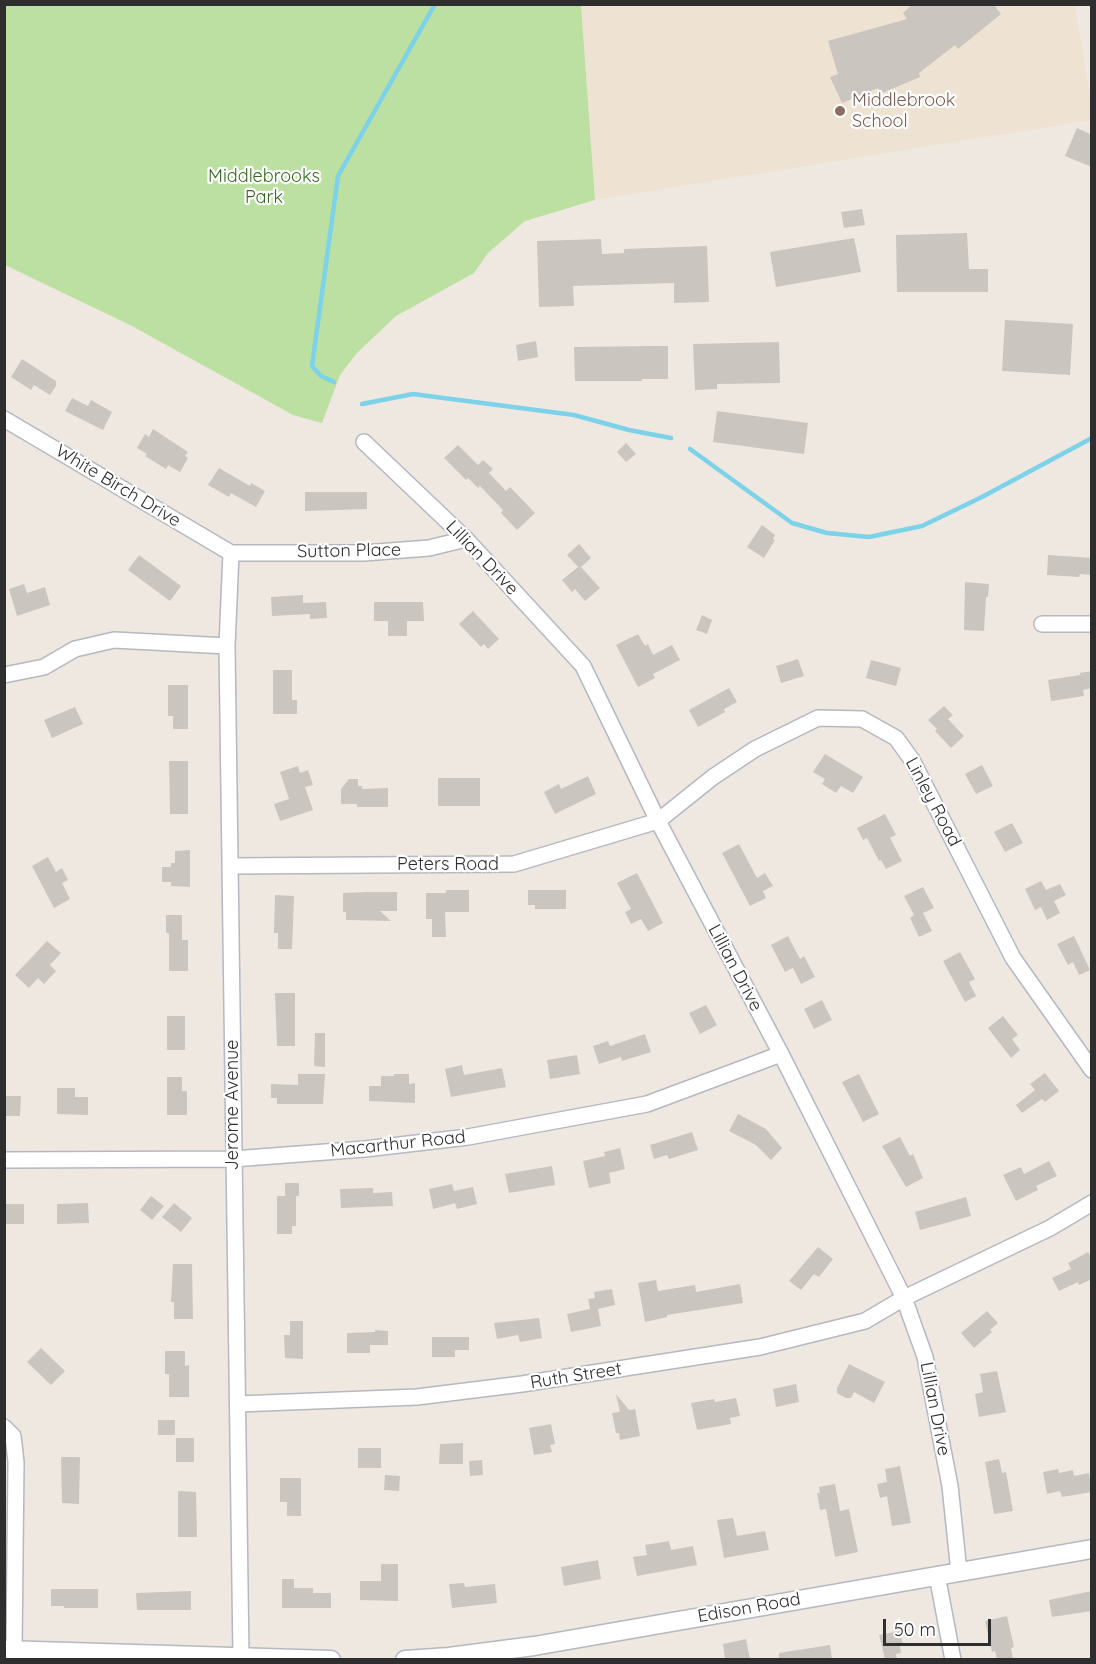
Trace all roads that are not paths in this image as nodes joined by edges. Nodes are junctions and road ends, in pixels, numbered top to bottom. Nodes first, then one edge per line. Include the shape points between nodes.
1 (4, 419) edge
2 (364, 442) dead end
3 (466, 539) junction
4 (231, 553) junction
5 (1042, 624) dead end
6 (1092, 624) edge
7 (226, 646) junction
8 (4, 675) edge
9 (658, 820) junction
10 (231, 866) junction
11 (781, 1054) junction
12 (1092, 1070) edge
13 (233, 1159) junction
14 (4, 1160) edge
15 (1092, 1203) edge
16 (904, 1298) junction
17 (238, 1404) junction
18 (4, 1427) edge
19 (1092, 1549) edge
20 (959, 1572) junction
21 (938, 1575) junction
22 (9, 1650) edge
23 (241, 1657) junction
24 (331, 1659) edge
25 (405, 1659) edge
26 (953, 1659) edge

1 - 4 street, White Birch Drive
2 - 3 street, Lillian Drive
3 - 4 street, Sutton Place via 429,548 364,553
3 - 9 street, Lillian Drive via 583,666
4 - 7 street, Jerome Avenue
5 - 6 street
7 - 8 street via 114,640 75,650 44,667
7 - 10 street, Jerome Avenue
9 - 10 street, Peters Road via 514,864
9 - 11 street, Lillian Drive
9 - 12 street, Linley Road via 755,749 818,718 862,719 896,738 912,760 1013,958
10 - 13 street, Jerome Avenue
11 - 13 street, Macarthur Road via 647,1104 468,1137
11 - 16 street, Lillian Drive
13 - 14 street, Macarthur Road
13 - 17 street, Jerome Avenue
15 - 16 street via 1050,1228
16 - 17 street, Ruth Street via 865,1321 760,1347 417,1397
16 - 20 street, Lillian Drive via 927,1368 950,1486
17 - 23 street, Jerome Avenue
18 - 22 street via 13,1436 16,1462
19 - 20 street, Edison Road
20 - 21 street, Edison Road
21 - 25 street, Edison Road via 534,1646
21 - 26 street
22 - 23 street
23 - 24 street

